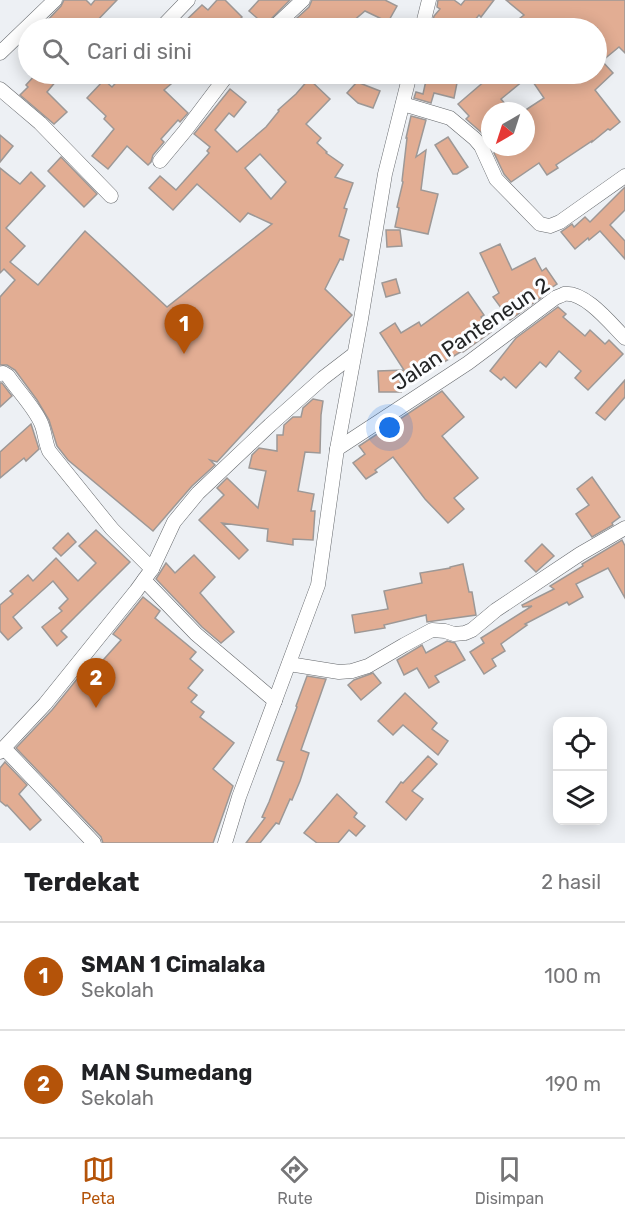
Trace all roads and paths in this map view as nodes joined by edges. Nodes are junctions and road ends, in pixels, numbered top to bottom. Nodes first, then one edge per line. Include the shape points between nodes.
1 (55, 0) edge
2 (189, 0) edge
3 (303, 0) edge
4 (429, 0) edge
5 (36, 18) edge
6 (171, 18) edge
7 (284, 18) edge
8 (424, 18) edge
9 (18, 36) edge
10 (0, 53) edge
11 (220, 84) edge
12 (408, 84) edge
13 (0, 88) edge
14 (403, 104) junction
15 (160, 161) dead end
16 (625, 176) edge
17 (111, 196) dead end
18 (625, 338) edge
19 (353, 355) junction
20 (0, 374) edge
21 (336, 449) junction
22 (625, 528) edge
23 (148, 575) junction
24 (289, 664) junction
25 (275, 701) junction
26 (2, 750) edge
27 (94, 843) edge
28 (225, 843) edge

1 - 5 street
2 - 6 street
3 - 7 street
4 - 8 street
9 - 10 street
11 - 15 street
12 - 14 street
13 - 17 street
14 - 16 street via 450,118 475,139 496,179 540,224 560,222
14 - 19 street via 385,174
18 - 21 street, Jalan Panteneun 2 via 582,298 564,294 468,363
19 - 21 street
19 - 23 street via 198,493 174,522
20 - 23 street via 8,376 37,416 49,451
21 - 24 street via 318,585
22 - 24 street via 465,633 432,630 352,672
23 - 25 street via 196,634
23 - 26 street via 78,665
24 - 25 street
25 - 28 street
26 - 27 street

